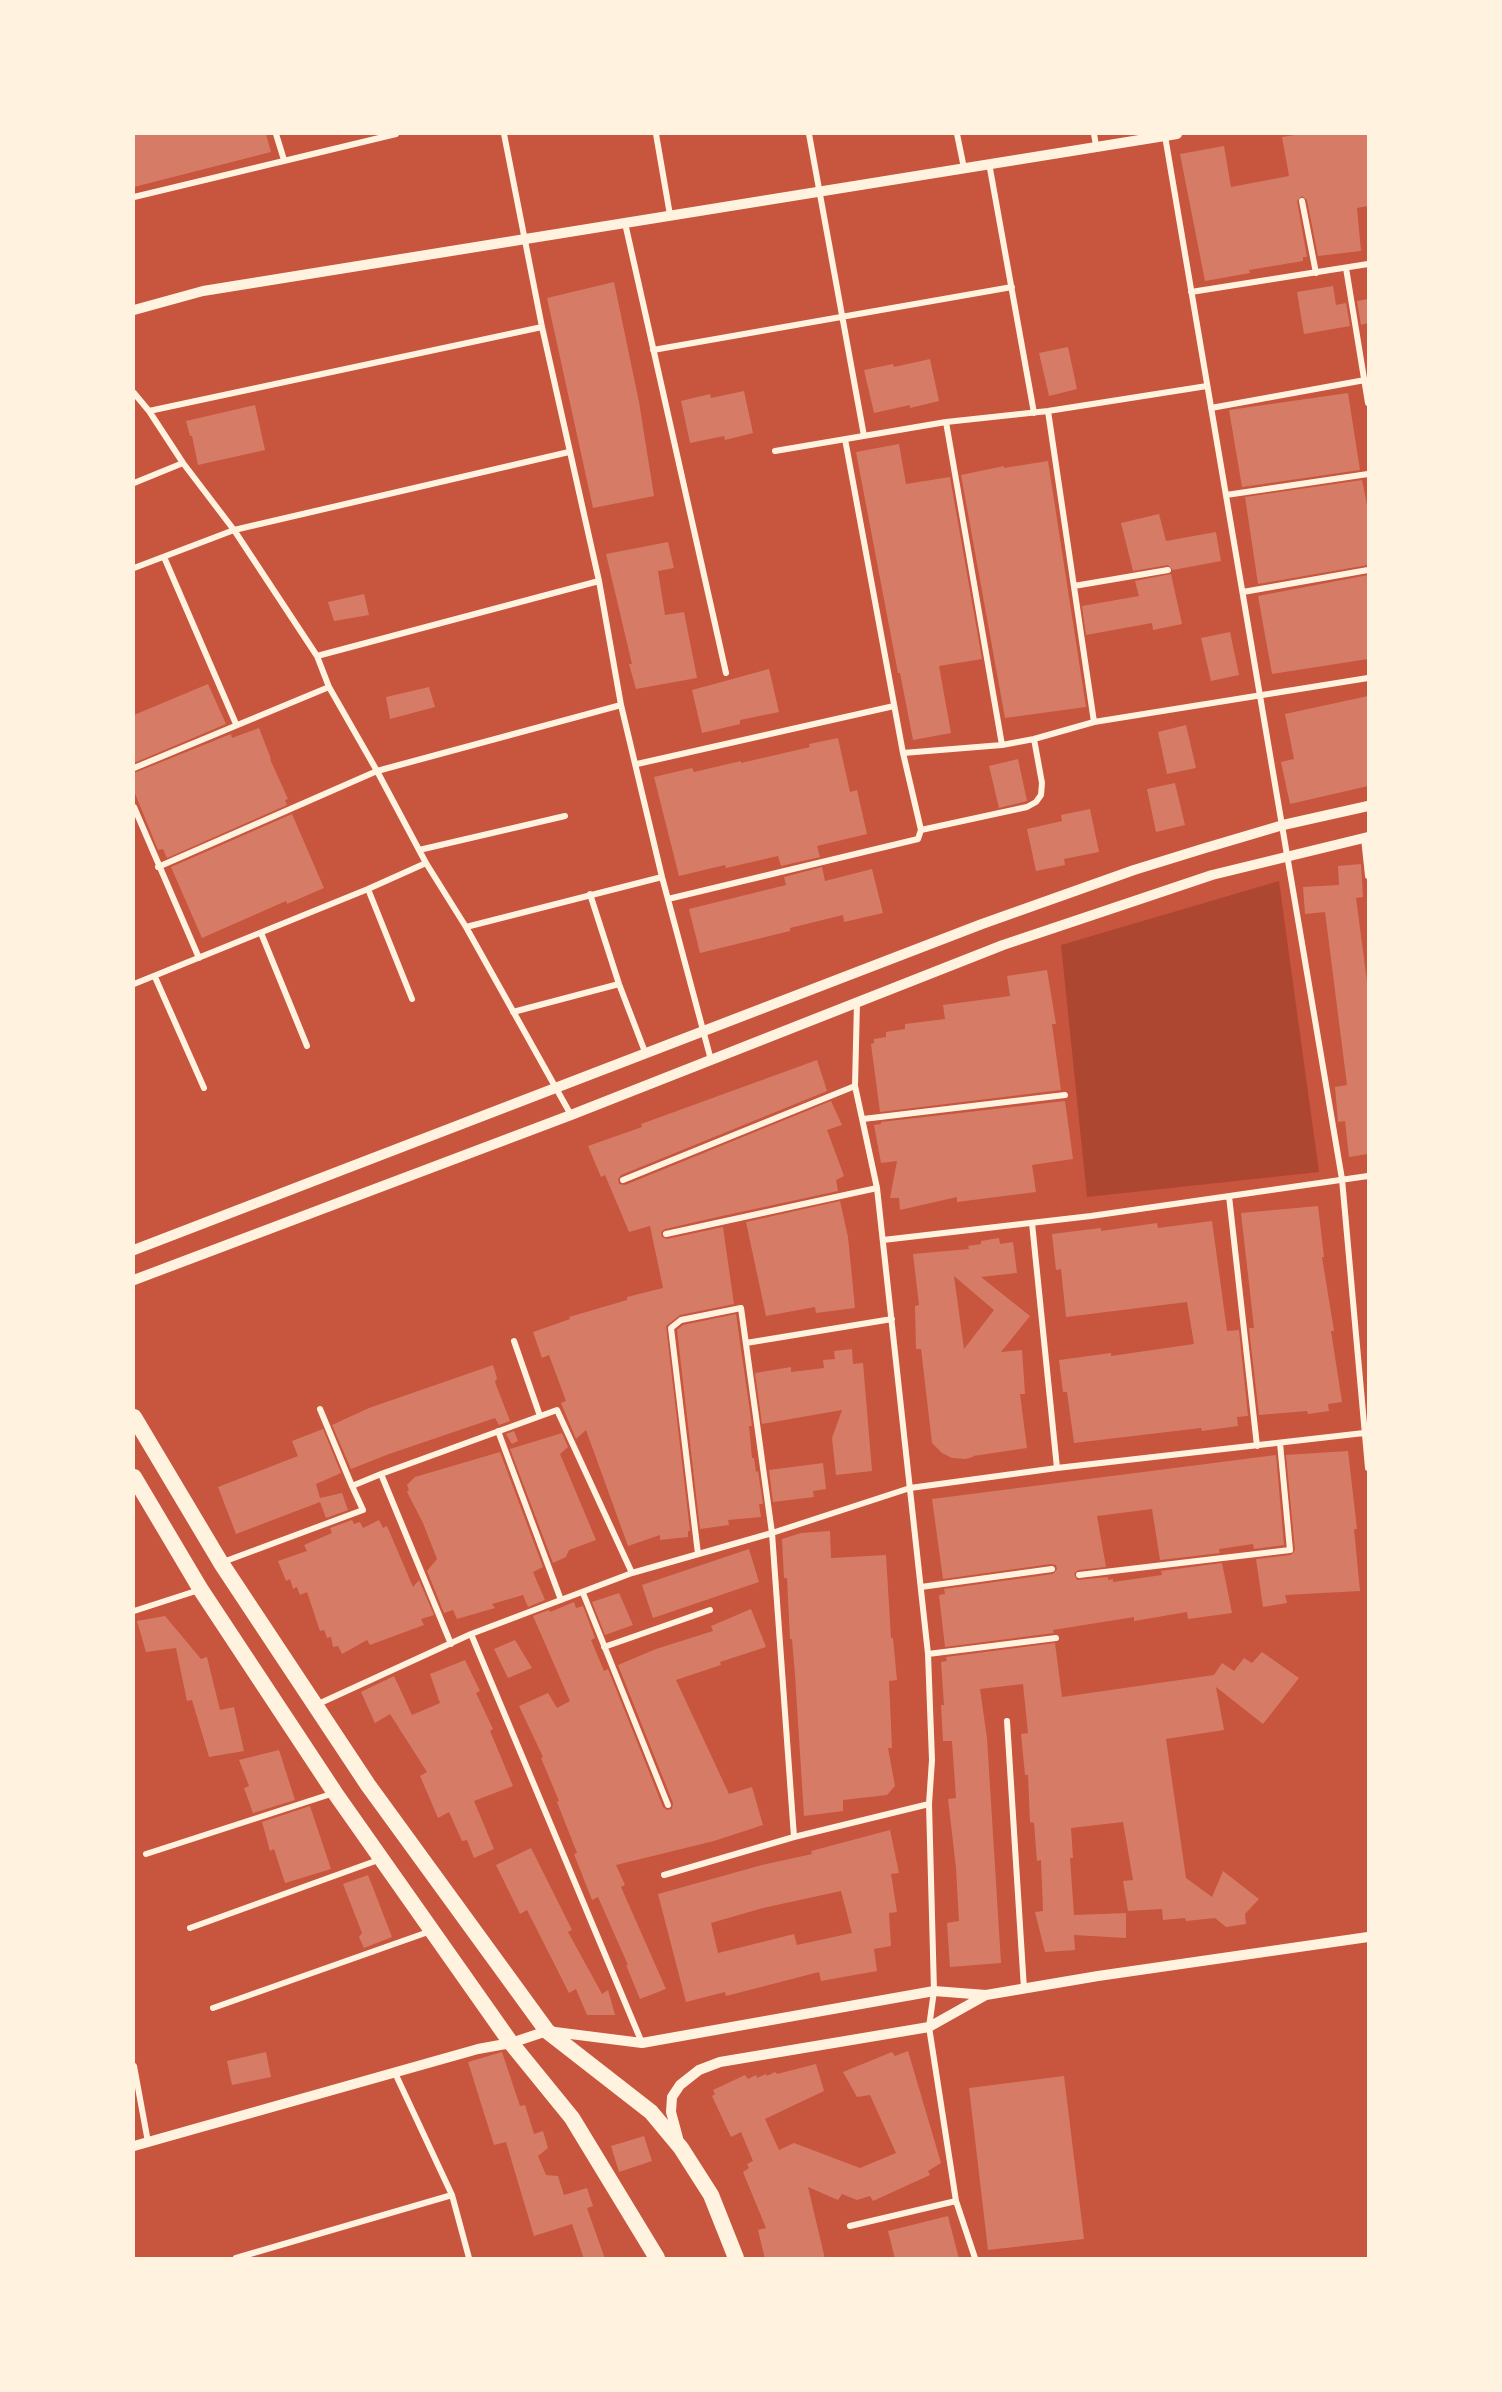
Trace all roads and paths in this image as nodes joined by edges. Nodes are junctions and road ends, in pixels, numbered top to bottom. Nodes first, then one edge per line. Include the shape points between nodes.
1 (276, 134) edge
2 (396, 134) edge
3 (504, 134) edge
4 (656, 134) edge
5 (809, 134) edge
6 (957, 134) edge
7 (1094, 134) edge
8 (1177, 134) edge
9 (1164, 136) junction
10 (1096, 145) junction
11 (284, 160) junction
12 (989, 163) junction
13 (964, 168) junction
14 (820, 191) junction
15 (134, 197) edge
16 (1302, 201) dead end
17 (670, 215) junction
18 (625, 223) junction
19 (525, 239) junction
20 (1368, 264) edge
21 (1346, 268) junction
22 (1316, 273) junction
23 (1012, 286) junction
24 (1191, 292) junction
25 (134, 310) edge
26 (842, 315) junction
27 (542, 327) junction
28 (653, 350) junction
29 (1365, 380) junction
30 (1207, 387) junction
31 (134, 393) edge
32 (1368, 403) edge
33 (1211, 408) junction
34 (149, 411) junction
35 (1048, 411) junction
36 (1034, 413) junction
37 (946, 422) junction
38 (864, 436) junction
39 (845, 440) junction
40 (775, 450) dead end
41 (568, 452) junction
42 (183, 464) junction
43 (1368, 474) edge
44 (134, 483) edge
45 (1226, 495) junction
46 (234, 530) junction
47 (164, 557) junction
48 (134, 568) edge
49 (1168, 570) dead end
50 (1368, 570) edge
51 (599, 580) junction
52 (1074, 586) junction
53 (1243, 592) junction
54 (317, 656) junction
55 (726, 673) dead end
56 (1368, 678) edge
57 (329, 687) junction
58 (1261, 696) junction
59 (621, 705) junction
60 (894, 706) junction
61 (1094, 722) junction
62 (236, 724) junction
63 (1034, 739) junction
64 (1002, 745) junction
65 (903, 753) junction
66 (637, 764) junction
67 (134, 768) edge
68 (377, 771) junction
69 (1368, 806) edge
70 (134, 807) edge
71 (565, 816) dead end
72 (1283, 825) junction
73 (921, 830) junction
74 (1366, 837) edge
75 (419, 850) junction
76 (1288, 856) junction
77 (426, 863) junction
78 (158, 867) junction
79 (1368, 876) edge
80 (662, 877) junction
81 (368, 889) junction
82 (590, 894) junction
83 (668, 899) junction
84 (466, 927) junction
85 (261, 933) junction
86 (199, 958) junction
87 (155, 977) junction
88 (134, 984) edge
89 (619, 984) junction
90 (412, 999) dead end
91 (857, 1002) junction
92 (513, 1012) junction
93 (704, 1029) junction
94 (307, 1046) dead end
95 (645, 1052) junction
96 (711, 1060) junction
97 (855, 1086) junction
98 (204, 1088) dead end
99 (556, 1088) junction
100 (1065, 1095) dead end
101 (571, 1115) junction
102 (863, 1119) junction
103 (1368, 1176) edge
104 (1342, 1179) junction
105 (623, 1180) dead end
106 (877, 1188) junction
107 (1229, 1196) junction
108 (1032, 1223) junction
109 (666, 1234) dead end
110 (883, 1240) junction
111 (134, 1250) edge
112 (134, 1280) edge
113 (892, 1318) junction
114 (514, 1341) dead end
115 (746, 1343) junction
116 (320, 1409) dead end
117 (540, 1416) junction
118 (134, 1417) edge
119 (498, 1431) junction
120 (1364, 1433) junction
121 (1280, 1443) junction
122 (1257, 1446) junction
123 (1058, 1468) junction
124 (1368, 1468) edge
125 (381, 1474) junction
126 (134, 1477) edge
127 (352, 1486) junction
128 (910, 1488) junction
129 (772, 1533) junction
130 (698, 1554) junction
131 (221, 1563) junction
132 (1052, 1569) dead end
133 (632, 1573) junction
134 (1079, 1575) dead end
135 (921, 1587) junction
136 (201, 1590) junction
137 (583, 1593) junction
138 (561, 1600) junction
139 (711, 1610) dead end
140 (134, 1611) edge
141 (471, 1634) junction
142 (1056, 1638) dead end
143 (451, 1644) junction
144 (604, 1647) junction
145 (928, 1654) junction
146 (315, 1706) junction
147 (1007, 1721) dead end
148 (335, 1793) junction
149 (929, 1804) junction
150 (668, 1805) dead end
151 (794, 1837) junction
152 (146, 1854) dead end
153 (381, 1859) junction
154 (664, 1875) dead end
155 (189, 1928) dead end
156 (433, 1931) junction
157 (1368, 1937) edge
158 (1024, 1989) junction
159 (934, 1991) junction
160 (986, 1995) junction
161 (213, 2007) dead end
162 (929, 2027) junction
163 (547, 2031) junction
164 (511, 2043) junction
165 (642, 2043) junction
166 (134, 2066) edge
167 (395, 2073) junction
168 (148, 2142) junction
169 (134, 2145) edge
170 (681, 2148) junction
171 (452, 2195) junction
172 (956, 2201) junction
173 (850, 2226) dead end
174 (736, 2258) edge
175 (236, 2259) edge
176 (469, 2259) edge
177 (657, 2259) edge
178 (975, 2259) edge

1 - 11 street
2 - 11 street
3 - 19 street
4 - 17 street
5 - 14 street
6 - 13 street
7 - 10 street
8 - 9 street
9 - 10 street
9 - 24 street
10 - 12 street
11 - 15 street
12 - 13 street
12 - 23 street
13 - 14 street
14 - 17 street
14 - 26 street
16 - 22 street
17 - 18 street
18 - 19 street
18 - 28 street
19 - 25 street via 203,291
19 - 27 street
20 - 21 street
21 - 22 street
21 - 29 street
22 - 24 street
23 - 26 street
23 - 36 street
24 - 30 street
26 - 28 street
26 - 38 street
27 - 34 street
27 - 41 street
28 - 55 street
29 - 32 street
29 - 33 street
30 - 33 street
30 - 35 street
31 - 34 street
33 - 45 street
34 - 42 street
35 - 36 street
35 - 52 street
36 - 37 street
37 - 38 street
37 - 64 street
38 - 39 street
39 - 40 street
39 - 60 street
41 - 46 street
41 - 51 street
42 - 44 street
42 - 46 street
43 - 45 street
45 - 53 street
46 - 47 street
46 - 54 street
47 - 48 street
47 - 62 street
49 - 52 street
50 - 53 street
51 - 54 street
51 - 59 street
52 - 61 street
53 - 58 street
54 - 57 street
56 - 58 street
57 - 62 street
57 - 68 street
58 - 61 street
58 - 72 street
59 - 66 street
59 - 68 street
60 - 65 street
60 - 66 street
61 - 63 street
62 - 67 street
63 - 64 street
63 - 73 street via 1042,783 1036,802
64 - 65 street
65 - 73 street
66 - 80 street
68 - 75 street
68 - 78 street
69 - 72 street
70 - 78 street
71 - 75 street
72 - 76 street
72 - 93 street via 1134,870
73 - 83 street via 918,839
74 - 76 street
74 - 79 street
75 - 77 street
76 - 91 street via 1212,875 1032,935
76 - 104 street
77 - 81 street
77 - 84 street
78 - 86 street
80 - 82 street
80 - 83 street
81 - 85 street
81 - 90 street
82 - 84 street
82 - 89 street
83 - 93 street
84 - 92 street
85 - 86 street
85 - 94 street
86 - 87 street
87 - 88 street
87 - 98 street
89 - 92 street
89 - 95 street
91 - 96 street
91 - 97 street
92 - 99 street
93 - 95 street
93 - 96 street
95 - 99 street
96 - 101 street
97 - 102 street
97 - 105 street
99 - 101 street
99 - 111 street
100 - 102 street
101 - 112 street
102 - 106 street
103 - 104 street
104 - 107 street
104 - 120 street
106 - 109 street
106 - 110 street
107 - 108 street
107 - 122 street
108 - 110 street
108 - 123 street
110 - 113 street
113 - 115 street
113 - 128 street
114 - 117 street
115 - 129 street
115 - 130 street via 741,1308 681,1320 671,1328
116 - 127 street
117 - 119 street
117 - 133 street via 557,1410
118 - 131 highway
119 - 125 street
119 - 138 street
120 - 121 street
120 - 124 street
121 - 122 street
121 - 134 street via 1290,1550
122 - 123 street
123 - 128 street
125 - 127 street
125 - 143 street
126 - 136 highway
127 - 131 street via 363,1510
128 - 129 street
128 - 135 street
129 - 130 street
129 - 151 street
130 - 133 street
131 - 146 highway
132 - 135 street
133 - 137 street
135 - 145 street
136 - 140 street
136 - 148 highway
137 - 138 street
137 - 144 street
138 - 141 street
139 - 144 street
141 - 143 street
141 - 165 street
142 - 145 street
143 - 146 street
144 - 150 street
145 - 149 street via 932,1760
146 - 163 highway
147 - 158 street
148 - 152 street
148 - 153 highway
149 - 151 street
149 - 159 street
151 - 154 street
153 - 155 street
153 - 156 highway
156 - 161 street
156 - 164 highway
157 - 158 street
158 - 160 street
159 - 160 street
159 - 162 street
159 - 165 street
160 - 162 street
162 - 170 street via 720,2062 699,2070 672,2097 671,2112
162 - 172 street
163 - 164 street
163 - 165 street
163 - 170 highway via 651,2112
164 - 167 street
164 - 177 highway via 572,2118
166 - 168 street
167 - 168 street
167 - 171 street
168 - 169 street
170 - 174 highway via 711,2195
171 - 175 street
171 - 176 street
172 - 173 street
172 - 178 street

